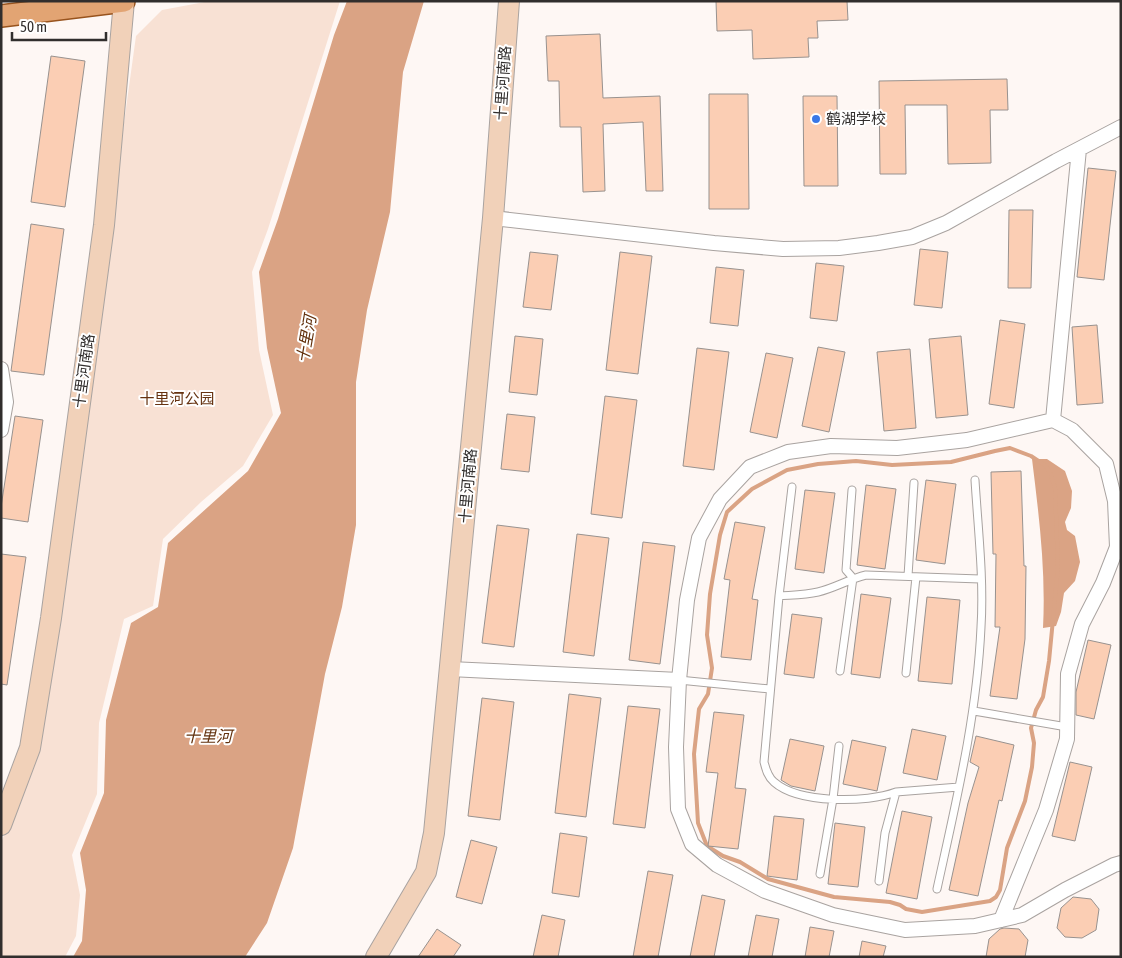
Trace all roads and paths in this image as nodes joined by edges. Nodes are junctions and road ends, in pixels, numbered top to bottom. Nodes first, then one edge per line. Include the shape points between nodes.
1 (124, 1) edge
2 (510, 1) edge
3 (1, 16) edge
4 (1121, 127) edge
5 (1078, 149) junction
6 (493, 218) junction
7 (1, 369) edge
8 (1053, 420) junction
9 (1, 430) edge
10 (975, 480) dead end
11 (914, 482) dead end
12 (792, 488) dead end
13 (852, 490) dead end
14 (912, 576) junction
15 (853, 578) junction
16 (980, 579) junction
17 (779, 596) junction
18 (450, 669) junction
19 (840, 671) dead end
20 (906, 673) dead end
21 (679, 680) junction
22 (770, 689) junction
23 (974, 711) junction
24 (1067, 727) junction
25 (839, 746) dead end
26 (959, 787) junction
27 (896, 792) junction
28 (833, 799) junction
29 (1, 824) edge
30 (1121, 863) edge
31 (820, 874) dead end
32 (879, 881) dead end
33 (938, 889) dead end
34 (1001, 920) junction
35 (376, 957) edge

1 - 3 main road
1 - 29 street, 十里河南路 via 104,225 49,627 30,748
2 - 6 street, 十里河南路
4 - 5 street
5 - 6 street via 946,223 912,236 839,248 782,249
5 - 8 street
6 - 18 street, 十里河南路
7 - 9 street via 6,402
8 - 21 street via 967,440 897,448 831,446 788,452 750,467 720,498 699,538 687,600
8 - 24 street via 1072,430 1106,464 1116,502 1117,547 1103,584 1082,624 1072,657 1068,674
10 - 16 lane
11 - 14 lane
12 - 17 lane
13 - 15 lane via 846,570
14 - 15 lane via 866,575
14 - 16 lane
14 - 20 lane
15 - 17 lane via 818,592
15 - 19 lane
16 - 23 lane via 981,629
17 - 22 lane
18 - 21 street
18 - 35 street, 十里河南路 via 434,833 426,872
21 - 22 lane
21 - 34 street via 678,809 692,844 717,865 765,891 833,915 905,930 976,926
22 - 28 lane via 764,762 767,773 784,790
23 - 24 lane
23 - 26 lane
24 - 34 street via 1067,739 1046,810
25 - 28 lane
26 - 27 lane
26 - 33 lane
27 - 28 lane via 862,800
27 - 32 lane via 885,833
28 - 31 lane
30 - 34 street via 1022,915

